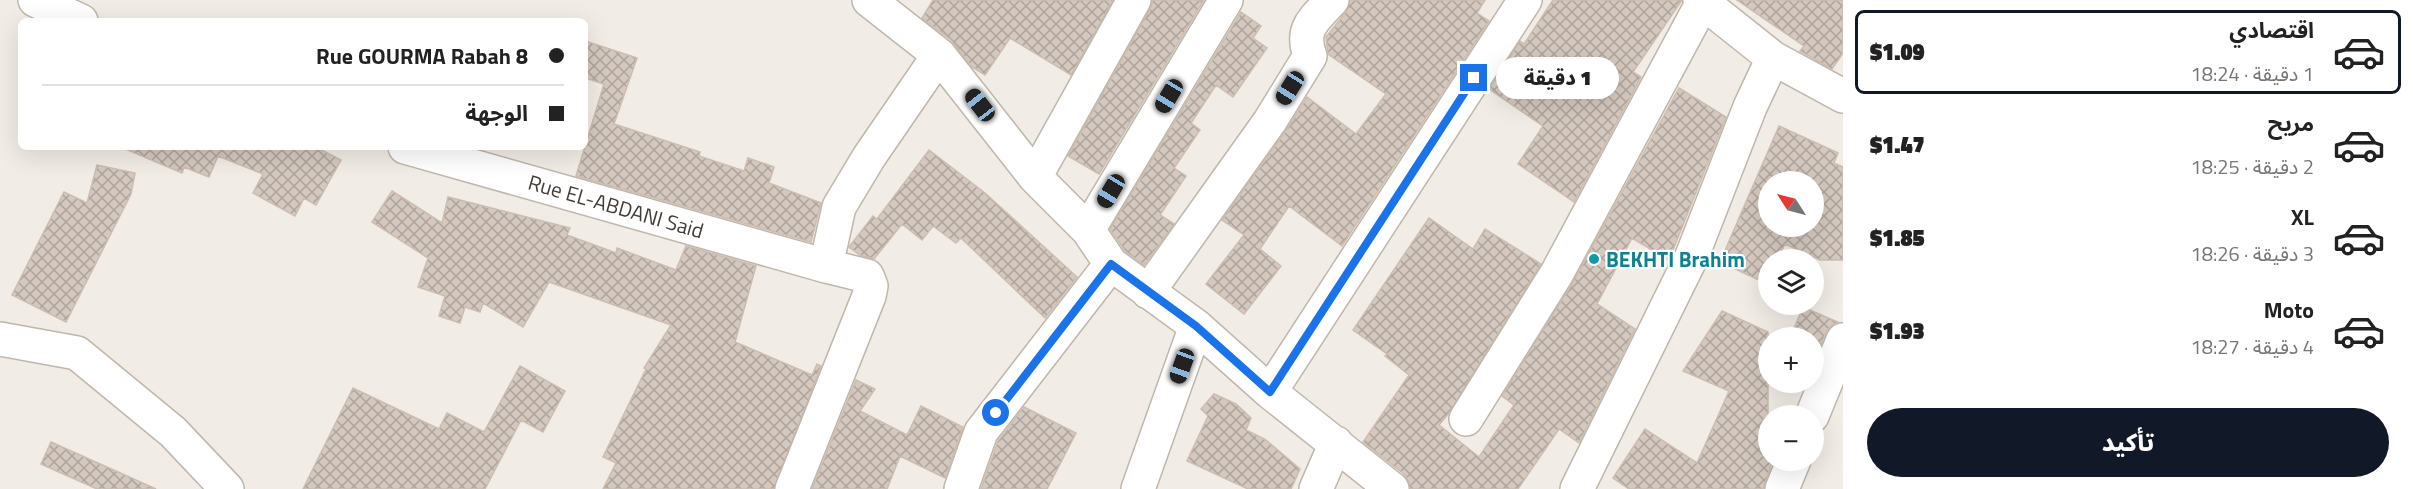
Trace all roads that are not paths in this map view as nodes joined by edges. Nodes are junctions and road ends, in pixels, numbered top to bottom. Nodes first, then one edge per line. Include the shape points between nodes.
1 (35, 0) edge
2 (1134, 0) edge
3 (1226, 0) edge
4 (1332, 0) edge
5 (1525, 0) edge
6 (1702, 1) edge
7 (881, 4) edge
8 (74, 18) edge
9 (939, 55) junction
10 (1773, 58) junction
11 (1843, 96) edge
12 (416, 150) edge
13 (1035, 177) junction
14 (1088, 230) junction
15 (1111, 264) junction
16 (826, 266) junction
17 (1148, 292) junction
18 (1196, 326) junction
19 (0, 339) edge
20 (1843, 340) edge
21 (1270, 392) junction
22 (1816, 405) edge
23 (1466, 419) dead end
24 (1336, 443) junction
25 (1789, 471) edge
26 (227, 489) edge
27 (792, 489) edge
28 (961, 489) edge
29 (1138, 489) edge
30 (1316, 489) edge
31 (1392, 489) edge
32 (1577, 489) edge
33 (1782, 489) edge

1 - 8 street
2 - 13 street
3 - 14 street
4 - 17 street via 1307,28 1305,44 1310,56 1270,120
5 - 21 street
6 - 10 street
6 - 23 street via 1557,273
7 - 9 street
9 - 13 street
9 - 16 street via 839,207
10 - 11 street
10 - 32 street via 1692,256
12 - 16 street, Rue EL-ABDANI Said
13 - 14 street
14 - 15 street
15 - 17 street
15 - 28 street via 981,432
16 - 27 street, Rue EL-ABDANI Said via 867,276 871,286
17 - 18 street
18 - 21 street
18 - 29 street
19 - 26 street via 77,353 173,432
20 - 22 street
21 - 24 street
24 - 30 street
24 - 31 street
25 - 33 street

